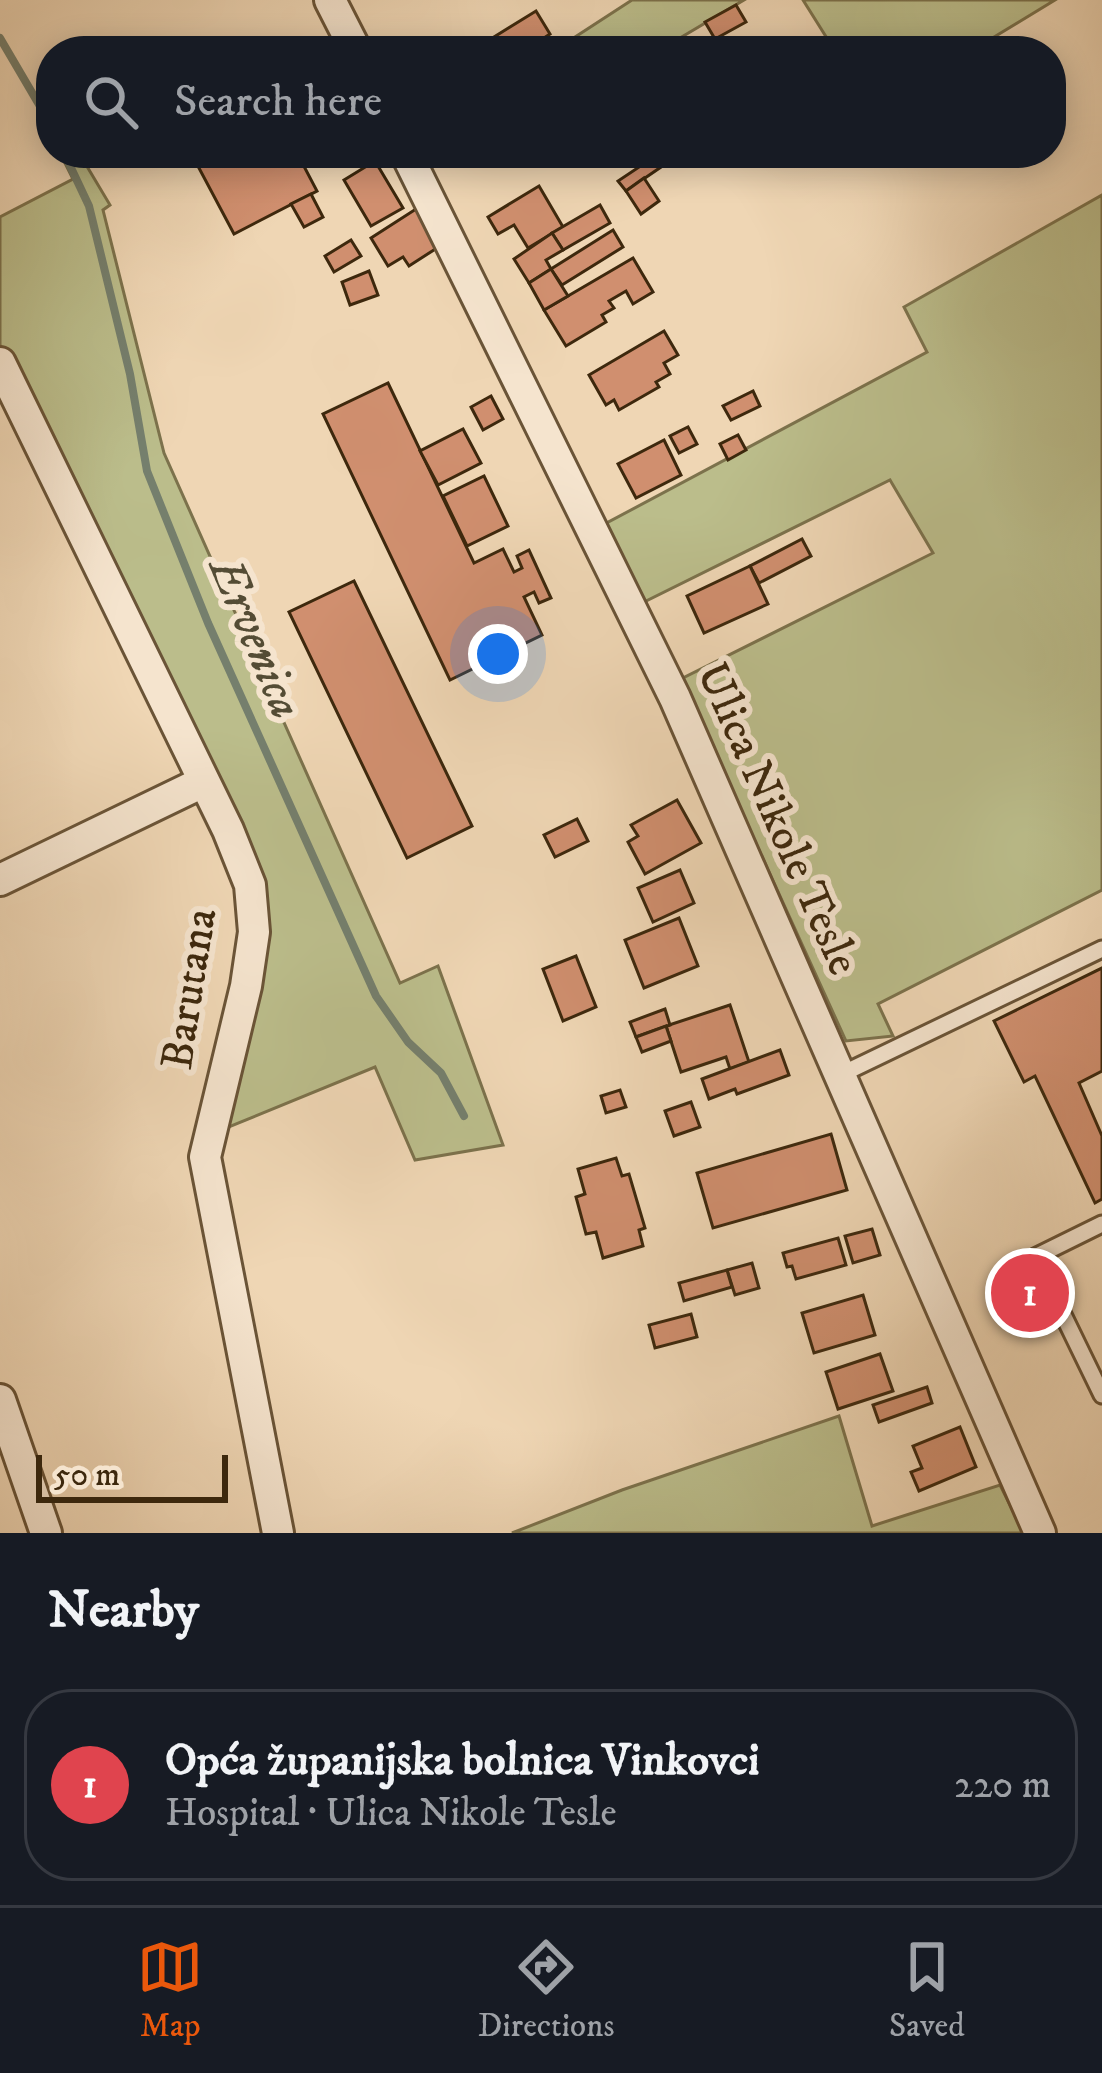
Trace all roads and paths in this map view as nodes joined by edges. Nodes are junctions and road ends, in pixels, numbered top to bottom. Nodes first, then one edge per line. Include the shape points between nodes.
1 (330, 0) edge
2 (348, 36) edge
3 (413, 168) edge
4 (0, 363) edge
5 (203, 782) junction
6 (0, 880) edge
7 (1102, 949) edge
8 (842, 1074) junction
9 (1102, 1224) edge
10 (1102, 1394) edge
11 (0, 1400) edge
12 (46, 1533) edge
13 (278, 1533) edge
14 (1040, 1533) edge

1 - 2 street
3 - 8 street, Ulica Nikole Tesle via 675,698
4 - 5 street, Barutana
5 - 6 street
5 - 13 street, Barutana via 250,885 246,986 205,1156
7 - 8 lane
8 - 14 street, Ulica Nikole Tesle
9 - 10 lane via 1036,1257
11 - 12 street

